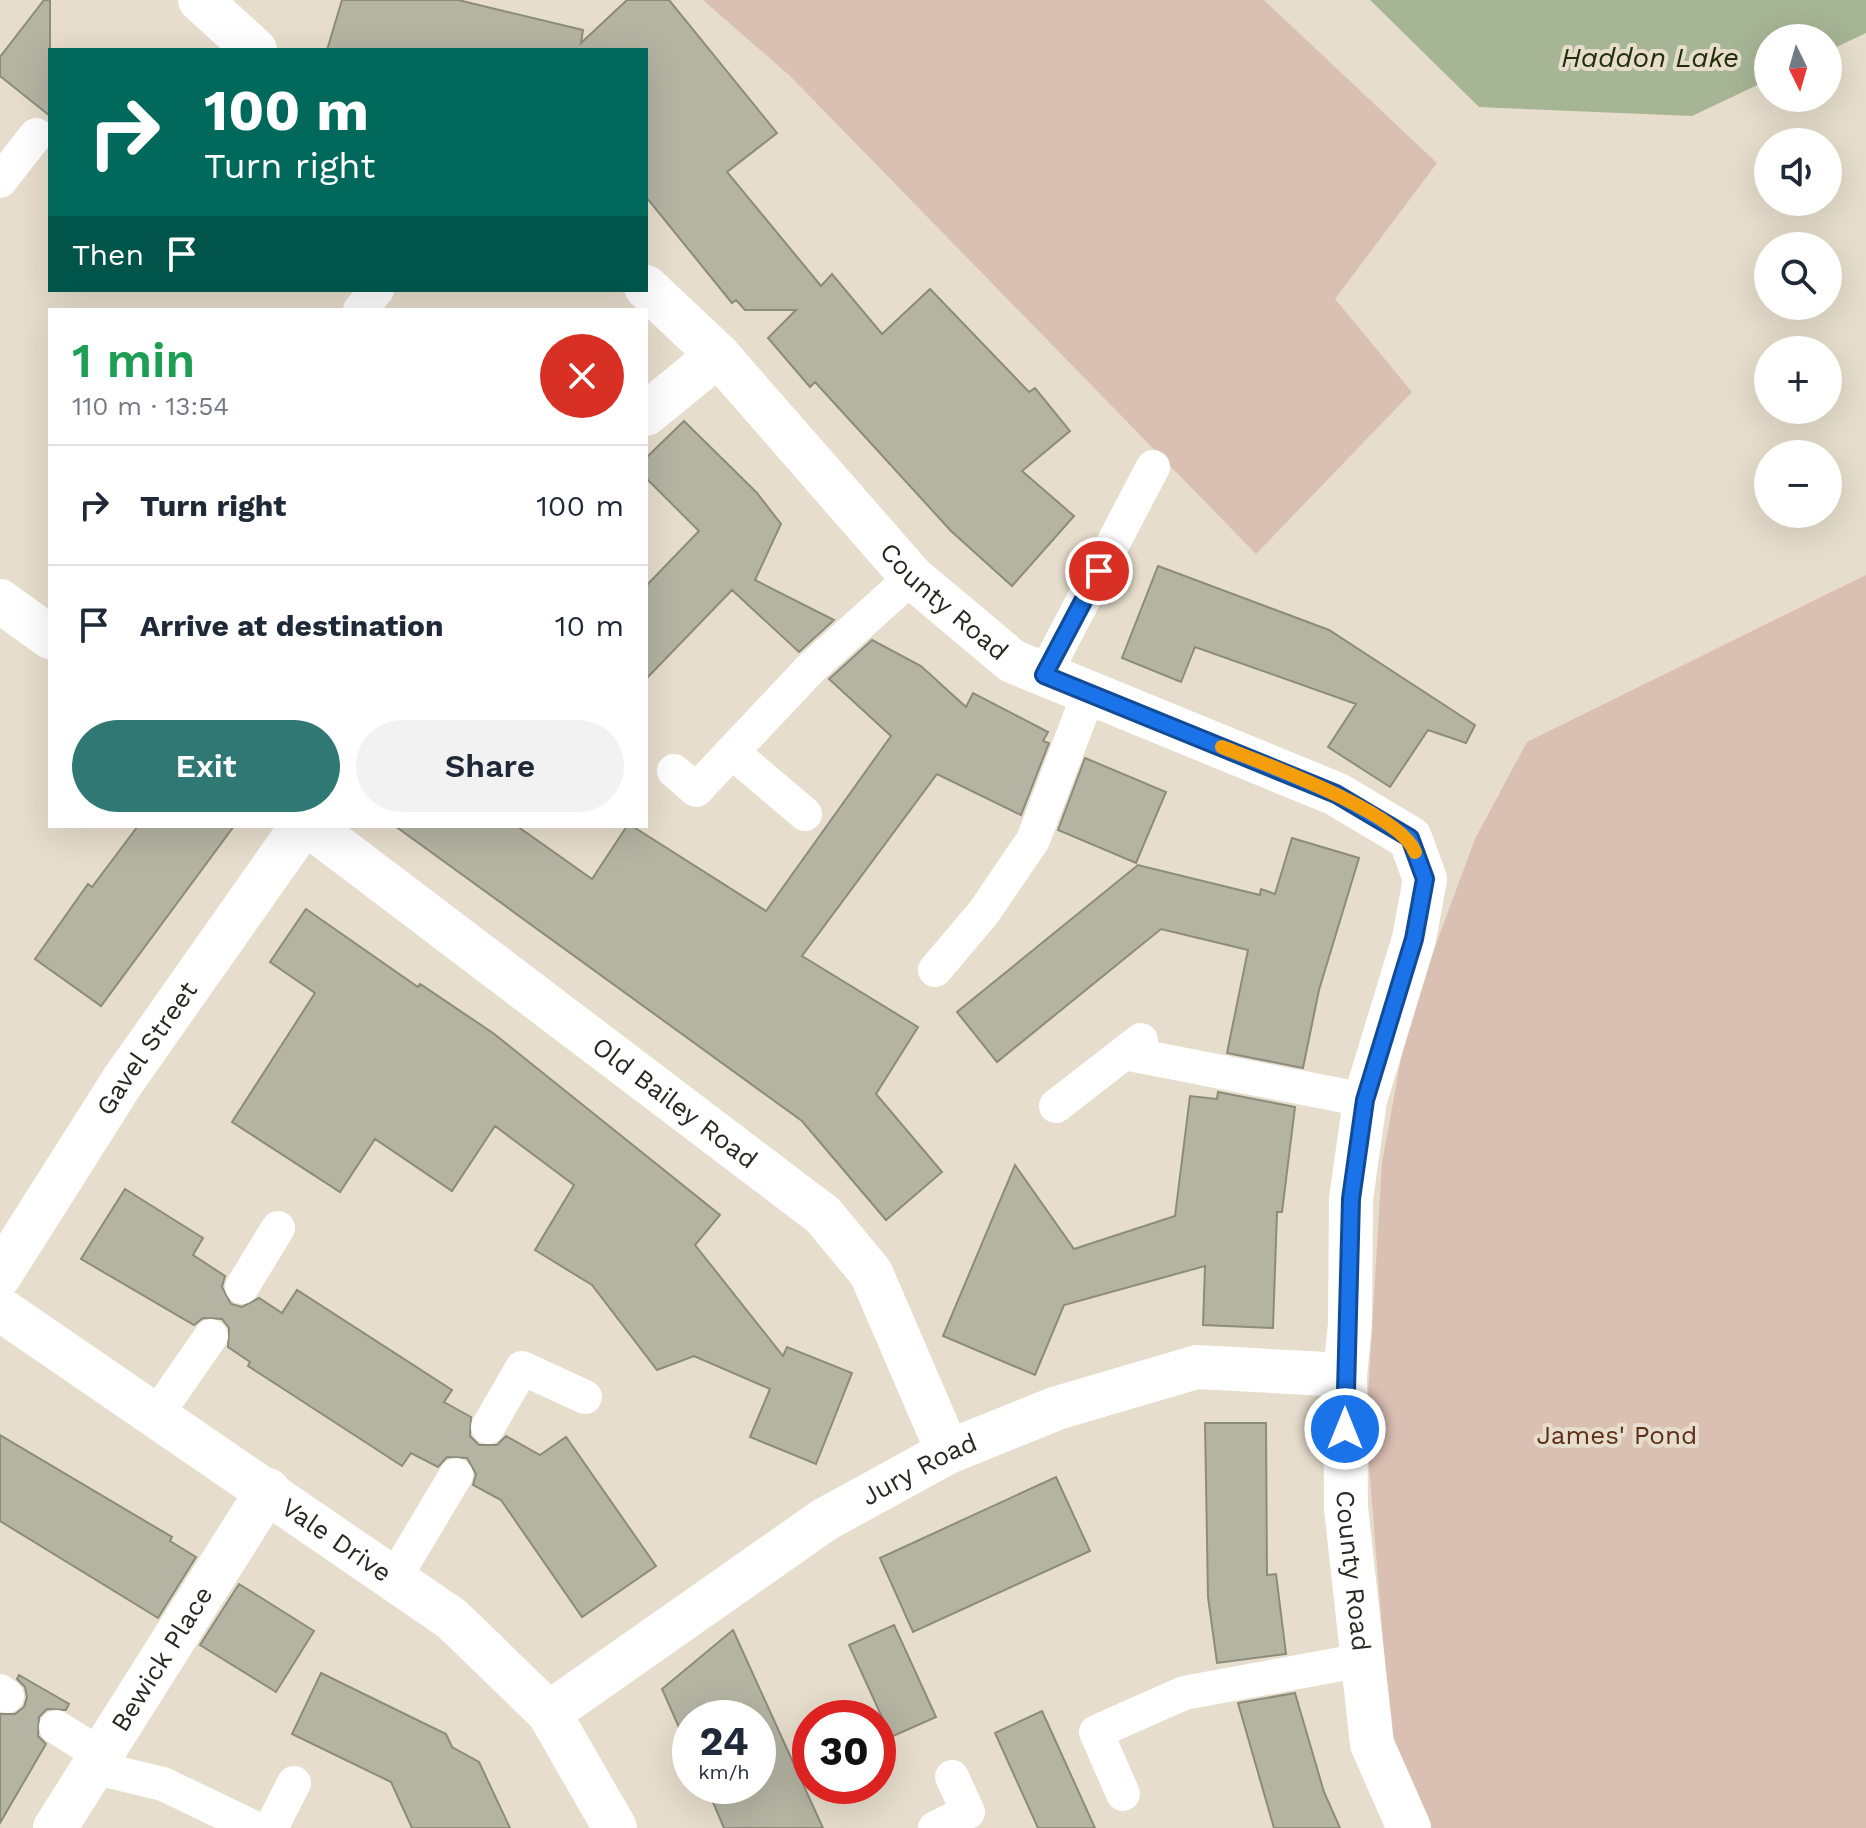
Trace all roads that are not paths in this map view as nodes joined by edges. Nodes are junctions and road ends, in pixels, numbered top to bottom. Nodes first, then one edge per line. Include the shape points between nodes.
1 (200, 0) edge
2 (253, 48) edge
3 (36, 135) dead end
4 (0, 181) edge
5 (648, 289) edge
6 (375, 292) edge
7 (362, 308) edge
8 (718, 355) junction
9 (648, 412) edge
10 (1153, 467) dead end
11 (912, 577) junction
12 (0, 601) edge
13 (48, 636) edge
14 (1044, 675) junction
15 (1089, 693) junction
16 (732, 752) junction
17 (674, 771) dead end
18 (805, 814) dead end
19 (301, 828) edge
20 (313, 828) edge
21 (935, 970) dead end
22 (1365, 1100) junction
23 (1056, 1106) dead end
24 (278, 1228) dead end
25 (0, 1275) edge
26 (242, 1287) dead end
27 (0, 1309) edge
28 (211, 1336) dead end
29 (1345, 1375) junction
30 (585, 1397) dead end
31 (157, 1414) junction
32 (488, 1427) dead end
33 (948, 1452) junction
34 (456, 1475) dead end
35 (268, 1490) junction
36 (394, 1579) junction
37 (1363, 1660) junction
38 (549, 1713) junction
39 (56, 1727) dead end
40 (96, 1761) junction
41 (952, 1777) dead end
42 (294, 1783) dead end
43 (1123, 1794) dead end
44 (55, 1828) edge
45 (255, 1828) edge
46 (271, 1828) edge
47 (615, 1828) edge
48 (935, 1828) edge
49 (1409, 1828) edge

1 - 2 street
3 - 4 lane
5 - 8 street, County Road
6 - 7 lane
8 - 9 street
8 - 11 street, County Road
10 - 14 lane
11 - 14 street, County Road via 1012,661
11 - 16 lane via 810,669
12 - 13 street
14 - 15 street, County Road
15 - 21 lane via 1033,840 984,912
15 - 22 street, County Road via 1336,794 1410,838 1425,879 1414,939
16 - 17 lane via 696,790
16 - 18 lane
19 - 25 street, Gavel Street via 122,1082
20 - 33 street, Old Bailey Road via 823,1215 871,1273
22 - 23 lane via 1135,1045
22 - 29 street, County Road via 1351,1199
24 - 26 lane
27 - 31 street, Vale Drive
28 - 31 lane
29 - 33 street, Jury Road via 1197,1367 1057,1408
29 - 37 street, County Road via 1346,1508
30 - 32 lane via 522,1368
31 - 35 street, Vale Drive
33 - 38 street, Jury Road via 824,1520
34 - 36 lane
35 - 36 street, Vale Drive
35 - 40 street, Bewick Place
36 - 38 street, Vale Drive via 452,1619
37 - 43 lane via 1184,1693 1096,1732
37 - 49 street, County Road via 1372,1744
38 - 47 street, Vale Drive
39 - 40 lane
40 - 44 street, Bewick Place
40 - 45 lane via 163,1784
41 - 48 lane via 968,1812
42 - 46 lane

